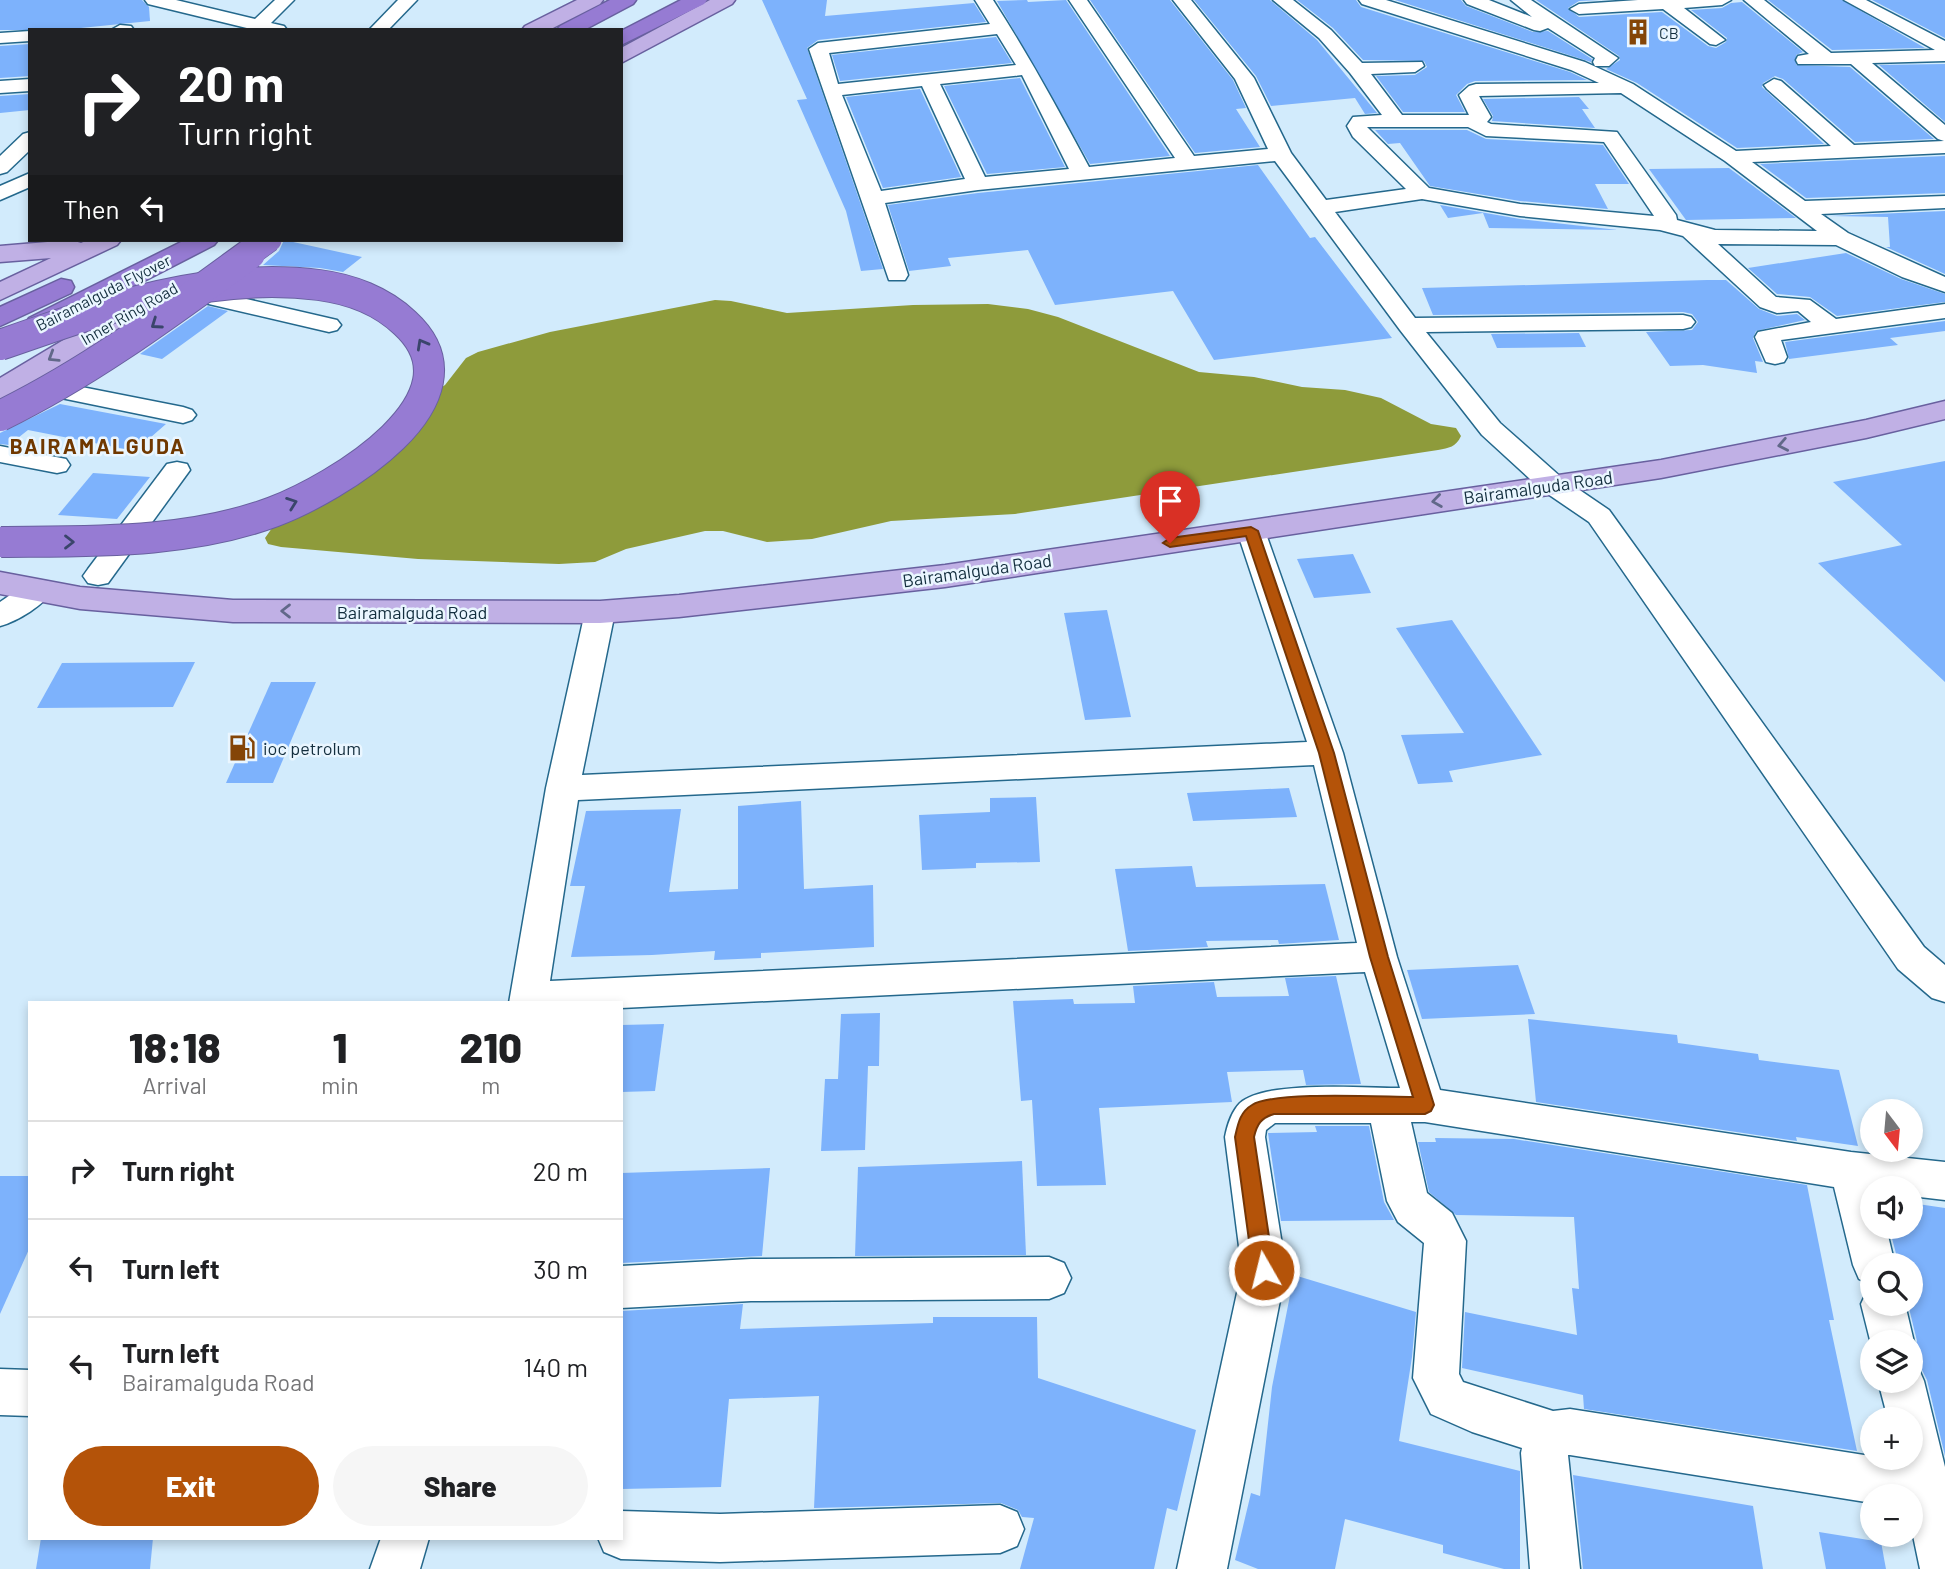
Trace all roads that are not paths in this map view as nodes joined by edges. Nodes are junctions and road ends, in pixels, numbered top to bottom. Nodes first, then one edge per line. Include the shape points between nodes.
1 (153, 0) edge
2 (165, 0) edge
3 (285, 0) edge
4 (408, 0) edge
5 (593, 0) edge
6 (626, 0) edge
7 (664, 0) edge
8 (697, 0) edge
9 (725, 0) edge
10 (984, 0) edge
11 (1078, 0) edge
12 (1182, 0) edge
13 (1282, 0) edge
14 (1368, 0) edge
15 (1472, 0) edge
16 (1520, 0) edge
17 (1722, 0) edge
18 (1753, 0) edge
19 (1853, 0) edge
20 (1664, 2) edge
21 (1579, 9) dead end
22 (251, 22) junction
23 (227, 28) edge
24 (271, 28) edge
25 (380, 28) edge
26 (536, 28) edge
27 (572, 28) edge
28 (611, 28) edge
29 (1003, 28) junction
30 (28, 36) edge
31 (0, 38) edge
32 (623, 38) edge
33 (1716, 40) dead end
34 (1578, 41) junction
35 (1945, 48) edge
36 (1945, 55) edge
37 (623, 56) edge
38 (1826, 59) junction
39 (1856, 59) junction
40 (1805, 60) dead end
41 (1415, 66) dead end
42 (1577, 66) junction
43 (1028, 69) junction
44 (1357, 69) junction
45 (928, 79) junction
46 (28, 85) edge
47 (1774, 85) dead end
48 (0, 87) edge
49 (1626, 88) junction
50 (831, 91) junction
51 (1395, 119) junction
52 (1472, 121) junction
53 (1945, 135) edge
54 (28, 139) edge
55 (0, 142) edge
56 (1945, 147) edge
57 (1848, 151) junction
58 (1281, 154) junction
59 (1732, 157) junction
60 (1188, 164) junction
61 (0, 168) edge
62 (1082, 174) junction
63 (28, 180) edge
64 (978, 184) junction
65 (1422, 193) junction
66 (0, 194) edge
67 (873, 198) junction
68 (1945, 202) edge
69 (1321, 207) junction
70 (1800, 208) junction
71 (1661, 223) junction
72 (1692, 232) junction
73 (1840, 237) junction
74 (150, 242) edge
75 (201, 242) edge
76 (258, 242) edge
77 (267, 242) edge
78 (102, 243) edge
79 (0, 254) edge
80 (897, 275) dead end
81 (1945, 285) edge
82 (171, 289) junction
83 (0, 292) edge
84 (1945, 311) edge
85 (0, 318) edge
86 (1683, 322) dead end
87 (1408, 325) junction
88 (329, 326) dead end
89 (1830, 326) junction
90 (0, 345) edge
91 (1775, 357) dead end
92 (7, 386) edge
93 (1945, 394) edge
94 (1945, 410) edge
95 (183, 415) dead end
96 (0, 416) edge
97 (0, 454) edge
98 (1525, 462) junction
99 (57, 465) dead end
100 (177, 470) dead end
101 (1552, 484) junction
102 (1379, 496) junction
103 (1251, 531) junction
104 (0, 542) edge
105 (0, 557) edge
106 (98, 576) junction
107 (0, 583) edge
108 (39, 589) junction
109 (379, 601) junction
110 (600, 612) junction
111 (0, 616) edge
112 (1327, 753) junction
113 (563, 789) junction
114 (1379, 957) junction
115 (1945, 987) edge
116 (529, 1000) edge
117 (1406, 1105) junction
118 (1851, 1171) junction
119 (1945, 1181) edge
120 (1871, 1253) edge
121 (1049, 1278) dead end
122 (623, 1287) edge
123 (0, 1392) edge
124 (28, 1393) edge
125 (1553, 1434) junction
126 (1923, 1454) edge
127 (1936, 1490) edge
128 (1000, 1529) dead end
129 (623, 1535) edge
130 (404, 1540) edge
131 (395, 1569) edge
132 (1202, 1569) edge
133 (1555, 1569) edge
134 (1945, 1569) edge

1 - 2 street
2 - 22 street
3 - 22 street
4 - 25 street
5 - 26 main road
6 - 27 highway
7 - 28 highway
8 - 32 highway
9 - 37 main road
10 - 29 street
11 - 60 street
12 - 58 street via 1244,78
13 - 44 street via 1325,34
14 - 42 street
15 - 34 street
16 - 34 street
17 - 20 street
18 - 38 street
19 - 35 street
20 - 21 street
20 - 33 street
22 - 23 street
22 - 24 street
29 - 43 street
29 - 50 street via 818,49
30 - 31 street
34 - 42 street via 1610,60
36 - 39 street
38 - 39 street
38 - 40 street
39 - 53 street
41 - 44 street
42 - 49 street
43 - 45 street
43 - 62 street
44 - 51 street
45 - 50 street
45 - 64 street
46 - 48 street
47 - 57 street
49 - 52 street via 1476,90 1469,95 1481,117
49 - 59 street
50 - 67 street
51 - 52 street
51 - 65 street via 1368,119 1357,126
52 - 71 street via 1486,130 1610,136 1665,215 1667,220
54 - 55 street
54 - 61 street
56 - 57 street
57 - 59 street
58 - 60 street
58 - 69 street
59 - 70 street
60 - 62 street
62 - 64 street
63 - 66 street
64 - 67 street
65 - 69 street
65 - 71 street via 1521,210
67 - 80 street
68 - 70 street
69 - 87 street
70 - 73 street
71 - 72 street
72 - 73 street via 1715,237
72 - 89 street via 1768,302 1778,308 1805,306
73 - 81 street
74 - 85 highway, Bairamalguda Flyover
75 - 90 highway, Bairamalguda Flyover, bridge
76 - 82 main road, Inner Ring Road
77 -> 96 highway, bridge via 96,366
78 - 79 main road
78 - 83 main road
82 - 88 street
82 -> 92 main road, Inner Ring Road
84 - 89 street
86 - 87 street
87 - 98 street via 1491,429
89 - 91 street via 1767,337
104 -> 90 highway, bridge via 156,538 235,523 307,498 366,462 407,424 427,385 427,350 406,320 370,298 320,285 260,282 184,288 103,309
92 - 95 street
93 - 98 main road, Bairamalguda Road via 1677,441
94 -> 101 main road, Bairamalguda Road via 1661,469
97 - 99 street
98 - 101 street
98 - 102 main road, Bairamalguda Road
100 - 106 street
101 -> 102 main road, Bairamalguda Road
101 - 115 street via 1599,516 1911,958
102 - 103 main road, Bairamalguda Road
102 - 109 main road, Bairamalguda Road via 776,581
103 - 110 main road, Bairamalguda Road via 944,576
103 - 112 street
105 - 106 main road, Bairamalguda Road
106 - 109 main road, Bairamalguda Road
107 - 108 main road, Bairamalguda Road
109 -> 108 main road, Bairamalguda Road via 233,611 80,598
108 - 111 street
109 - 110 main road, Bairamalguda Road
110 - 113 street
112 - 113 street
112 - 114 street
113 - 116 street
114 - 116 street
114 - 117 street
117 - 118 street
117 - 125 street via 1408,1202 1439,1225 1445,1241 1436,1378 1447,1398
117 - 132 street via 1274,1106 1259,1110 1248,1121 1245,1137 1264,1270
118 - 119 street
118 - 120 street
121 - 122 street via 751,1280
123 - 124 street
125 - 127 street via 1570,1432
125 - 133 street via 1545,1453
126 - 127 street
127 - 134 street
128 - 129 street via 720,1538
130 - 131 street

